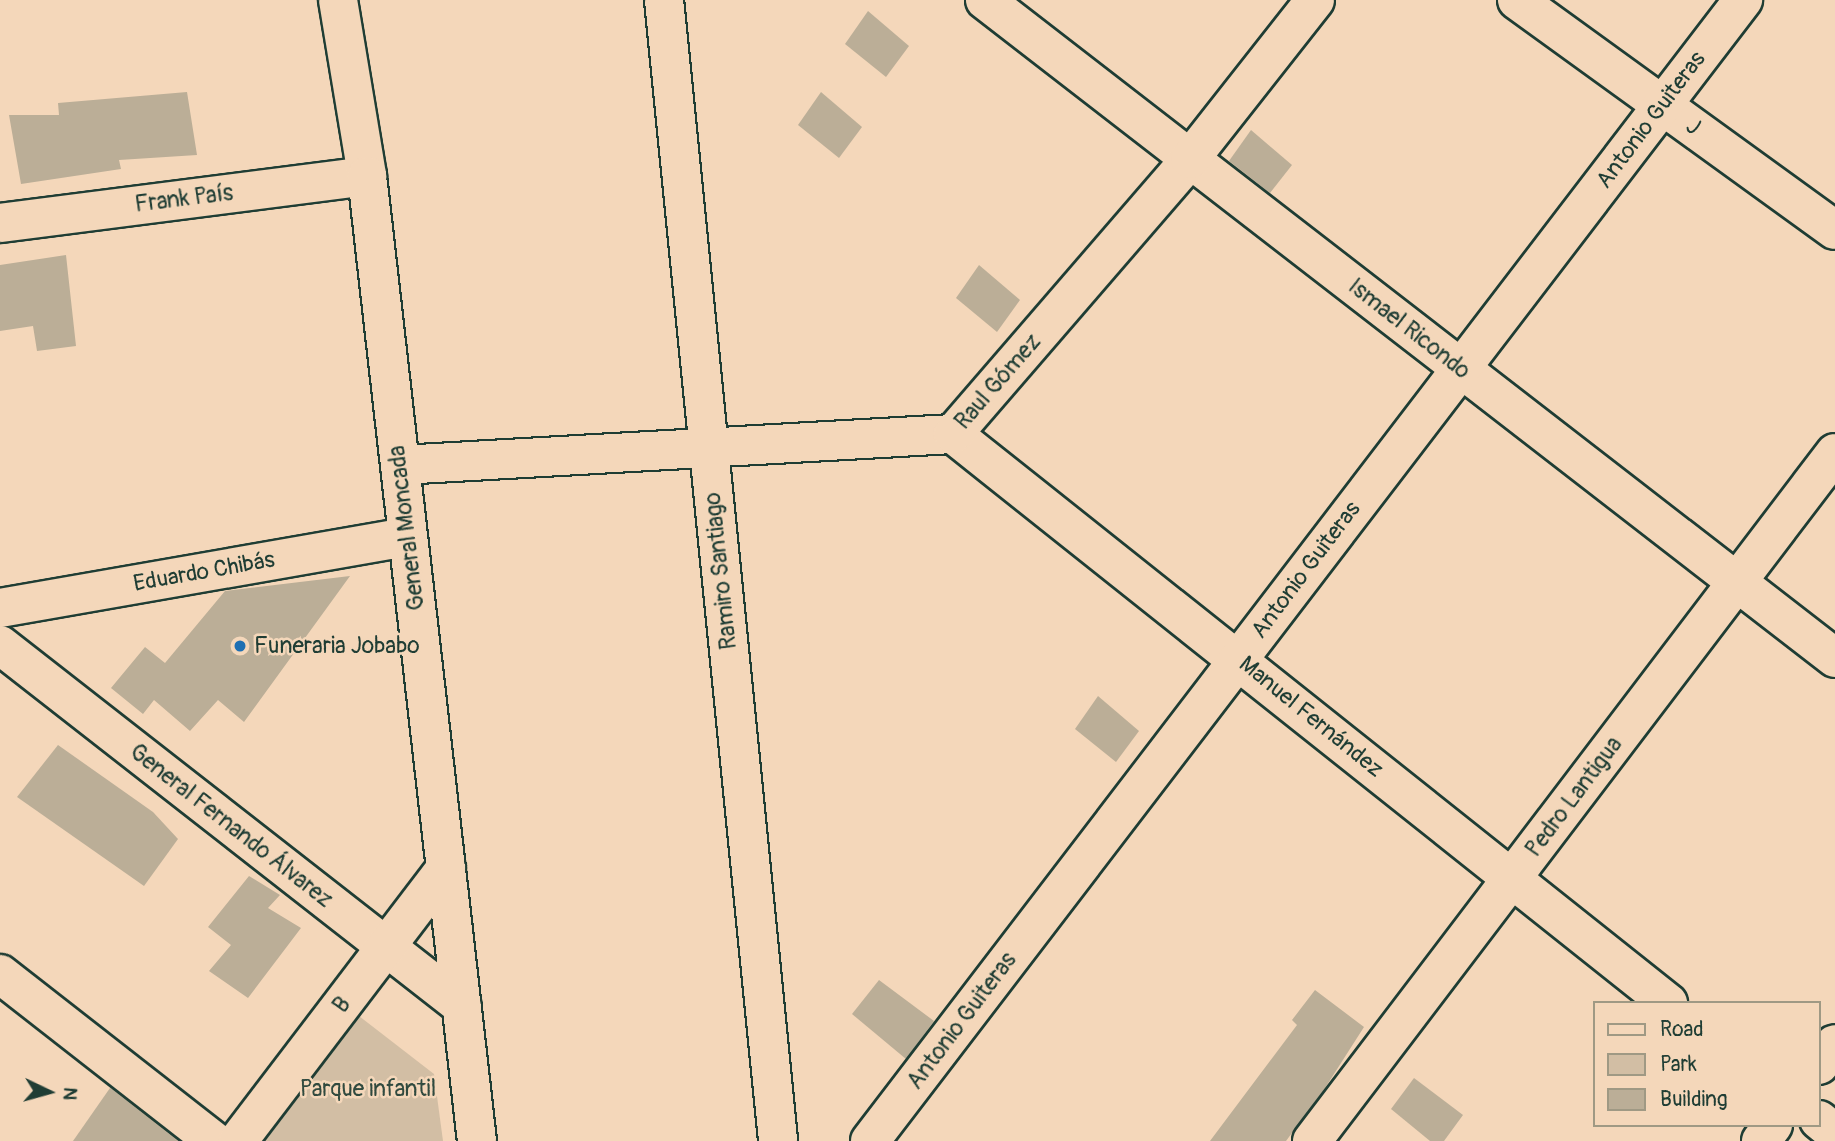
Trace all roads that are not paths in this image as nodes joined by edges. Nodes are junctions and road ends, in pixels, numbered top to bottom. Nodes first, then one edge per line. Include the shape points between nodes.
1 (338, 0) edge
2 (664, 0) edge
3 (985, 0) edge
4 (1315, 0) edge
5 (1517, 0) edge
6 (1743, 0) edge
7 (1662, 105) junction
8 (1190, 159) junction
9 (367, 176) junction
10 (0, 223) edge
11 (1835, 230) edge
12 (1461, 369) junction
13 (953, 434) junction
14 (709, 448) junction
15 (1835, 453) edge
16 (400, 465) junction
17 (408, 537) junction
18 (1735, 585) junction
19 (0, 608) edge
20 (0, 645) edge
21 (1835, 657) edge
22 (1239, 658) junction
23 (446, 868) junction
24 (1510, 880) junction
25 (386, 947) junction
26 (0, 974) edge
27 (1665, 1001) edge
28 (462, 1006) junction
29 (1835, 1044) edge
30 (1821, 1062) edge
31 (214, 1141) edge
32 (238, 1141) edge
33 (477, 1141) edge
34 (778, 1141) edge
35 (870, 1141) edge
36 (1312, 1141) edge

1 - 9 street, General Moncada
2 - 14 street, Ramiro Santiago
3 - 8 street, Ismael Ricondo
4 - 8 street, Raul Gómez
5 - 7 street, J
6 - 7 street, Antonio Guiteras
7 - 11 street, J
7 - 12 street, Antonio Guiteras
8 - 12 street, Ismael Ricondo
8 - 13 street, Raul Gómez
9 - 10 street, Frank País
9 - 16 street, General Moncada
12 - 18 street, Ismael Ricondo
12 - 22 street, Antonio Guiteras
13 - 14 street, Raul Gómez
13 - 22 street, Manuel Fernández
14 - 16 street, Raul Gómez
14 - 34 street, Ramiro Santiago
15 - 18 street, Pedro Lantigua
16 - 17 street, General Moncada
17 - 19 street, Eduardo Chibás
17 - 23 street, General Moncada
18 - 21 street, Ismael Ricondo
18 - 24 street, Pedro Lantigua
20 - 25 street, General Fernando Álvarez
22 - 24 street, Manuel Fernández
22 - 35 street, Antonio Guiteras
23 - 25 street, B
23 - 28 street, General Moncada
24 - 27 street, Manuel Fernández
24 - 36 street, Pedro Lantigua
25 - 28 street, General Fernando Álvarez
25 - 32 street, B
26 - 31 street
28 - 33 street, General Moncada
29 - 30 street

